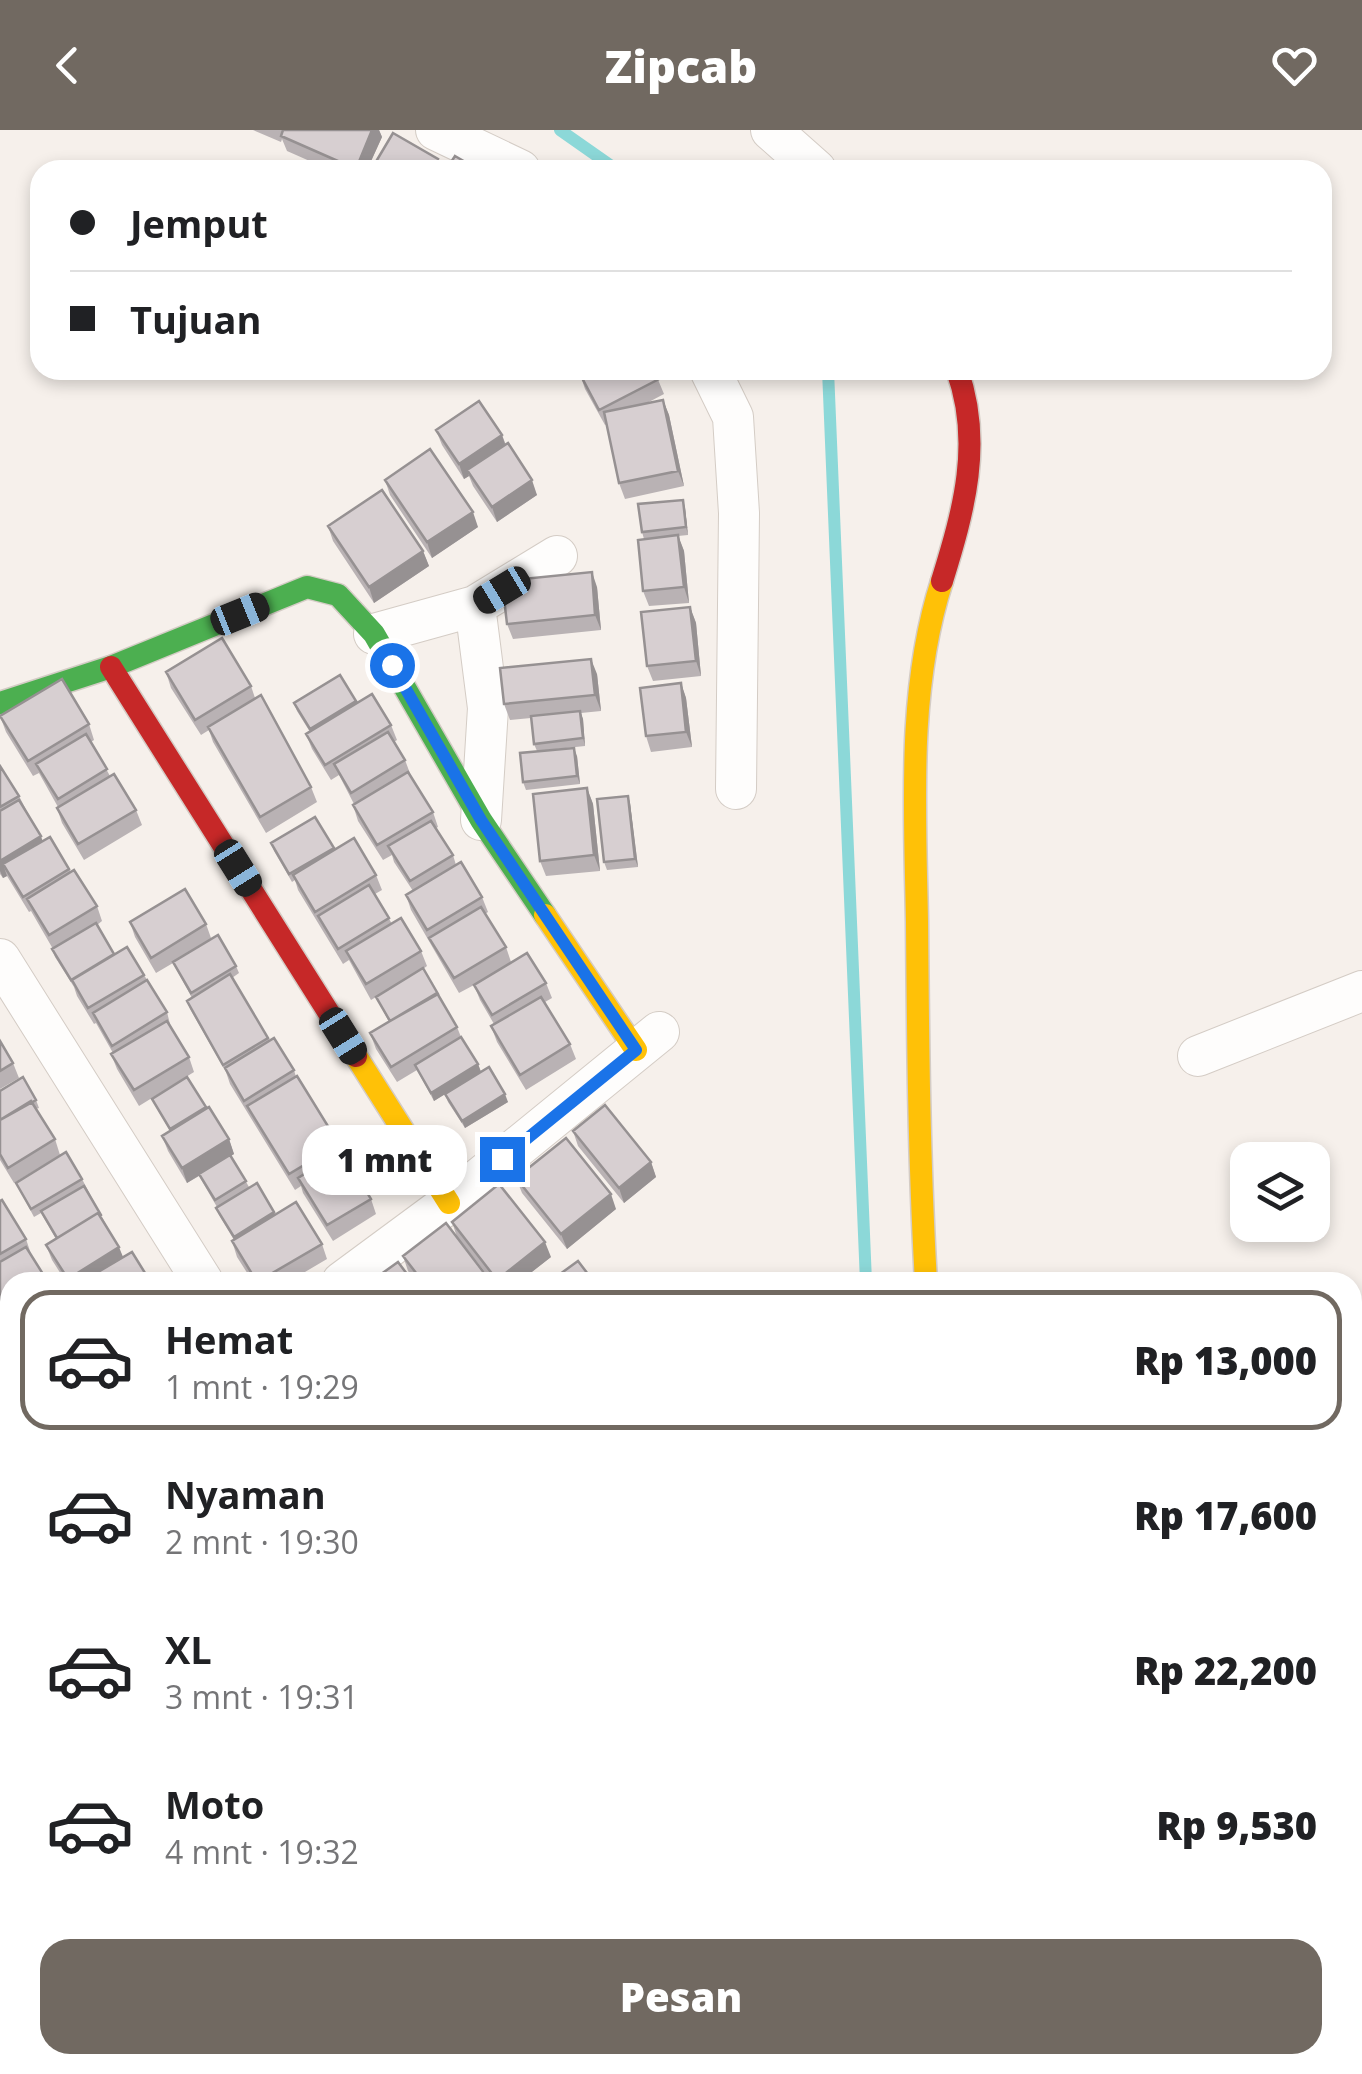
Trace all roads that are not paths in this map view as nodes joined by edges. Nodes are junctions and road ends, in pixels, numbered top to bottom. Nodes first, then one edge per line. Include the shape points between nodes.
1 (436, 130) edge
2 (771, 130) edge
3 (499, 160) edge
4 (805, 160) edge
5 (715, 380) edge
6 (961, 380) edge
7 (557, 556) dead end
8 (474, 606) junction
9 (374, 634) junction
10 (111, 667) junction
11 (0, 703) edge
12 (736, 789) dead end
13 (481, 820) junction
14 (0, 959) edge
15 (1362, 991) edge
16 (648, 1041) joint
17 (1198, 1056) dead end
18 (449, 1203) junction
19 (197, 1272) edge
20 (356, 1272) edge
21 (925, 1272) edge

1 - 3 street
2 - 4 street
5 - 12 street via 733,418 738,513
6 - 21 street via 974,440 962,517 927,626 915,778
7 - 8 street
8 - 9 street
8 - 13 street via 488,708
9 - 10 street via 338,595 307,586
9 - 13 street
10 - 11 street
10 - 18 street
13 - 16 street
14 - 19 street
15 - 17 street
16 - 18 street
18 - 20 street

